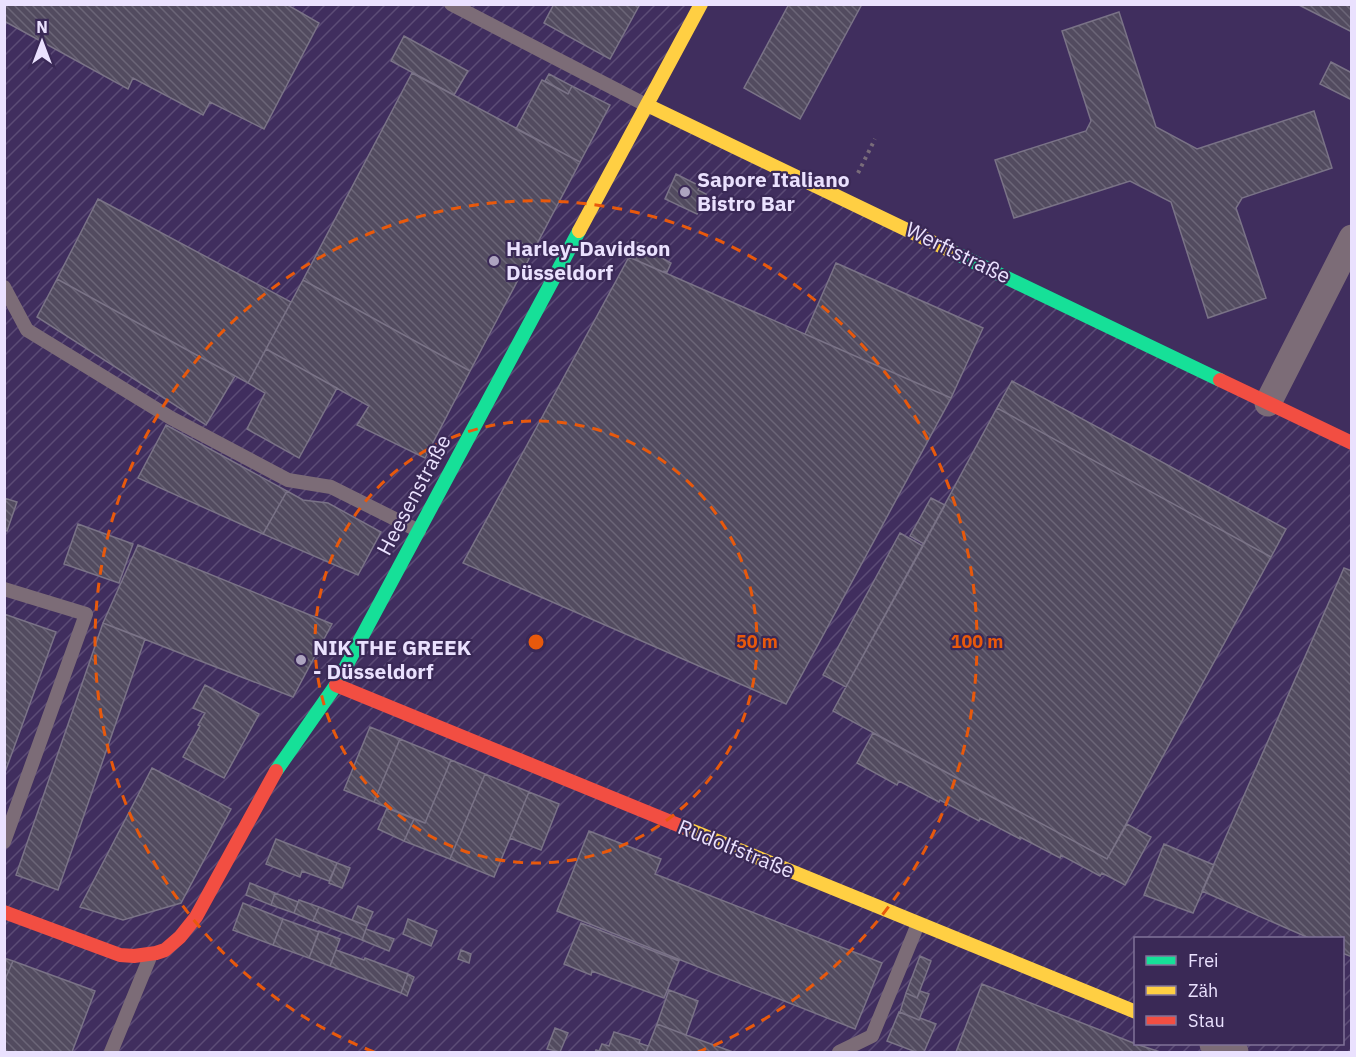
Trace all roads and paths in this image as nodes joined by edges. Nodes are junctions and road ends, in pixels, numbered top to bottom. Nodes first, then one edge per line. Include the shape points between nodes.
1 (451, 4) edge
2 (701, 4) edge
3 (647, 105) junction
4 (1352, 238) edge
5 (4, 287) edge
6 (1268, 403) junction
7 (1352, 443) edge
8 (419, 531) junction
9 (4, 589) edge
10 (336, 685) junction
11 (4, 842) edge
12 (4, 912) edge
13 (918, 924) junction
14 (150, 955) junction
15 (1134, 1011) edge
16 (1215, 1045) edge
17 (111, 1053) edge
18 (839, 1053) edge
19 (1235, 1053) edge

1 - 3 lane
2 - 3 street, Heesenstraße
3 - 6 street, Werftstraße
3 - 8 street, Heesenstraße
4 - 6 street
5 - 8 lane via 27,330 171,418 288,480 331,487
6 - 7 street, Werftstraße
8 - 10 street, Heesenstraße
9 - 11 lane via 86,614
10 - 13 street, Rudolfstraße
10 - 14 street, Heesenstraße via 279,765 196,917 179,939
12 - 14 street, Heesenstraße via 120,955
13 - 15 street, Rudolfstraße
13 - 18 lane via 872,1036
14 - 17 lane
16 - 19 street

